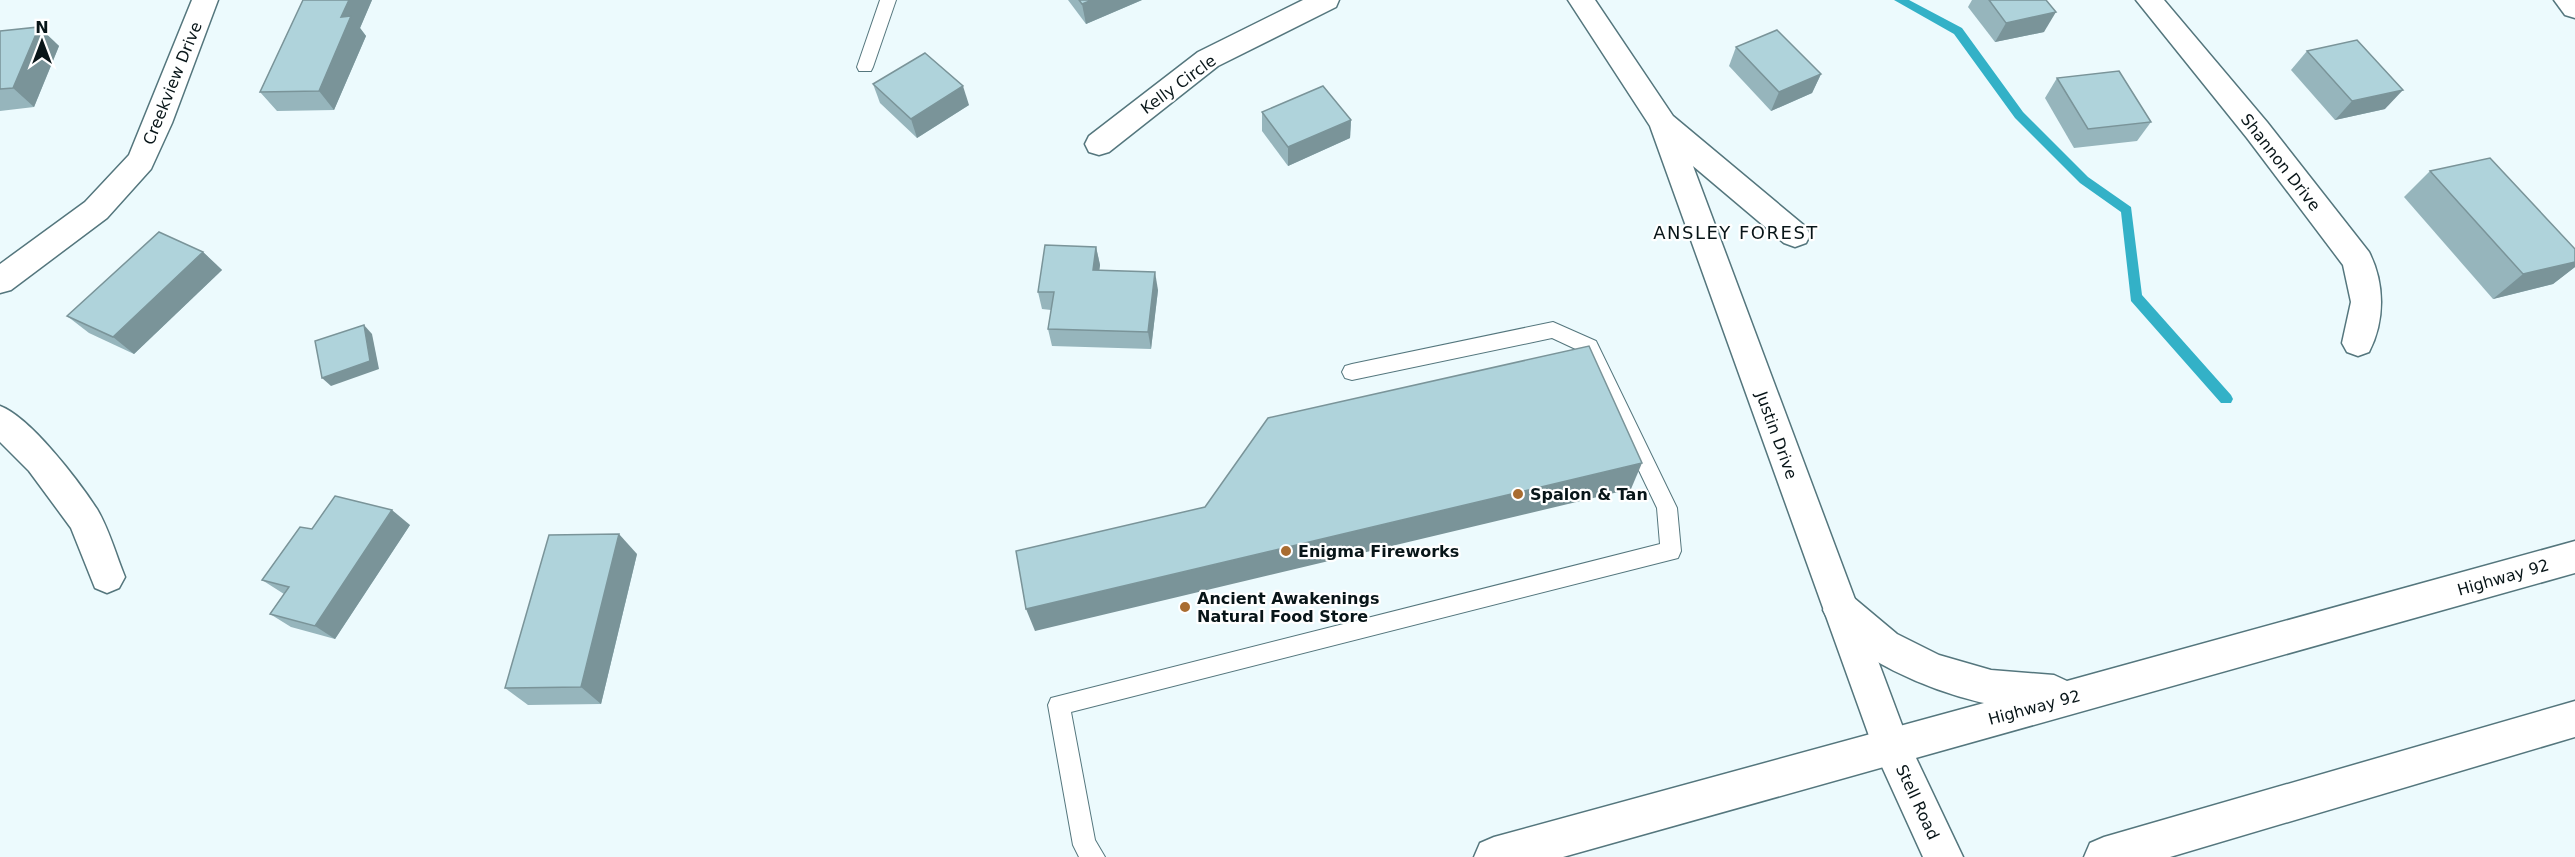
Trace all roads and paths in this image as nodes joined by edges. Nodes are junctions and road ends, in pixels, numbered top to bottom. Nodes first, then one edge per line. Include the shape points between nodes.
1 (205, 0) edge
2 (888, 0) edge
3 (1326, 0) edge
4 (1581, 0) edge
5 (2149, 0) edge
6 (2567, 0) edge
7 (2575, 8) edge
8 (865, 67) dead end
9 (1663, 124) junction
10 (1099, 144) dead end
11 (1796, 235) dead end
12 (0, 281) edge
13 (2358, 344) dead end
14 (1352, 372) dead end
15 (0, 420) edge
16 (2575, 557) edge
17 (107, 577) dead end
18 (1841, 610) junction
19 (2089, 692) junction
20 (2575, 719) edge
21 (1892, 747) junction
22 (1085, 853) edge
23 (1494, 857) edge
24 (1943, 857) edge
25 (2104, 857) edge

1 - 12 street, Creekview Drive via 141,161 96,210
2 - 8 lane
3 - 10 street, Kelly Circle via 1208,59
4 - 9 street, Justin Drive
5 - 13 street, Shannon Drive via 2257,130 2358,261 2367,302
6 - 7 street
9 - 11 street, Justin Drive
9 - 18 street, Justin Drive
14 - 22 lane via 1553,330 1589,347 1667,508 1671,551 1059,705
15 - 17 street via 41,461 86,520
16 - 19 street, Highway 92
18 - 19 street via 1890,649 1963,682 2006,690
18 - 21 street, Justin Drive
19 - 21 street, Highway 92
20 - 25 street
21 - 23 street, Highway 92
21 - 24 street, Stell Road

